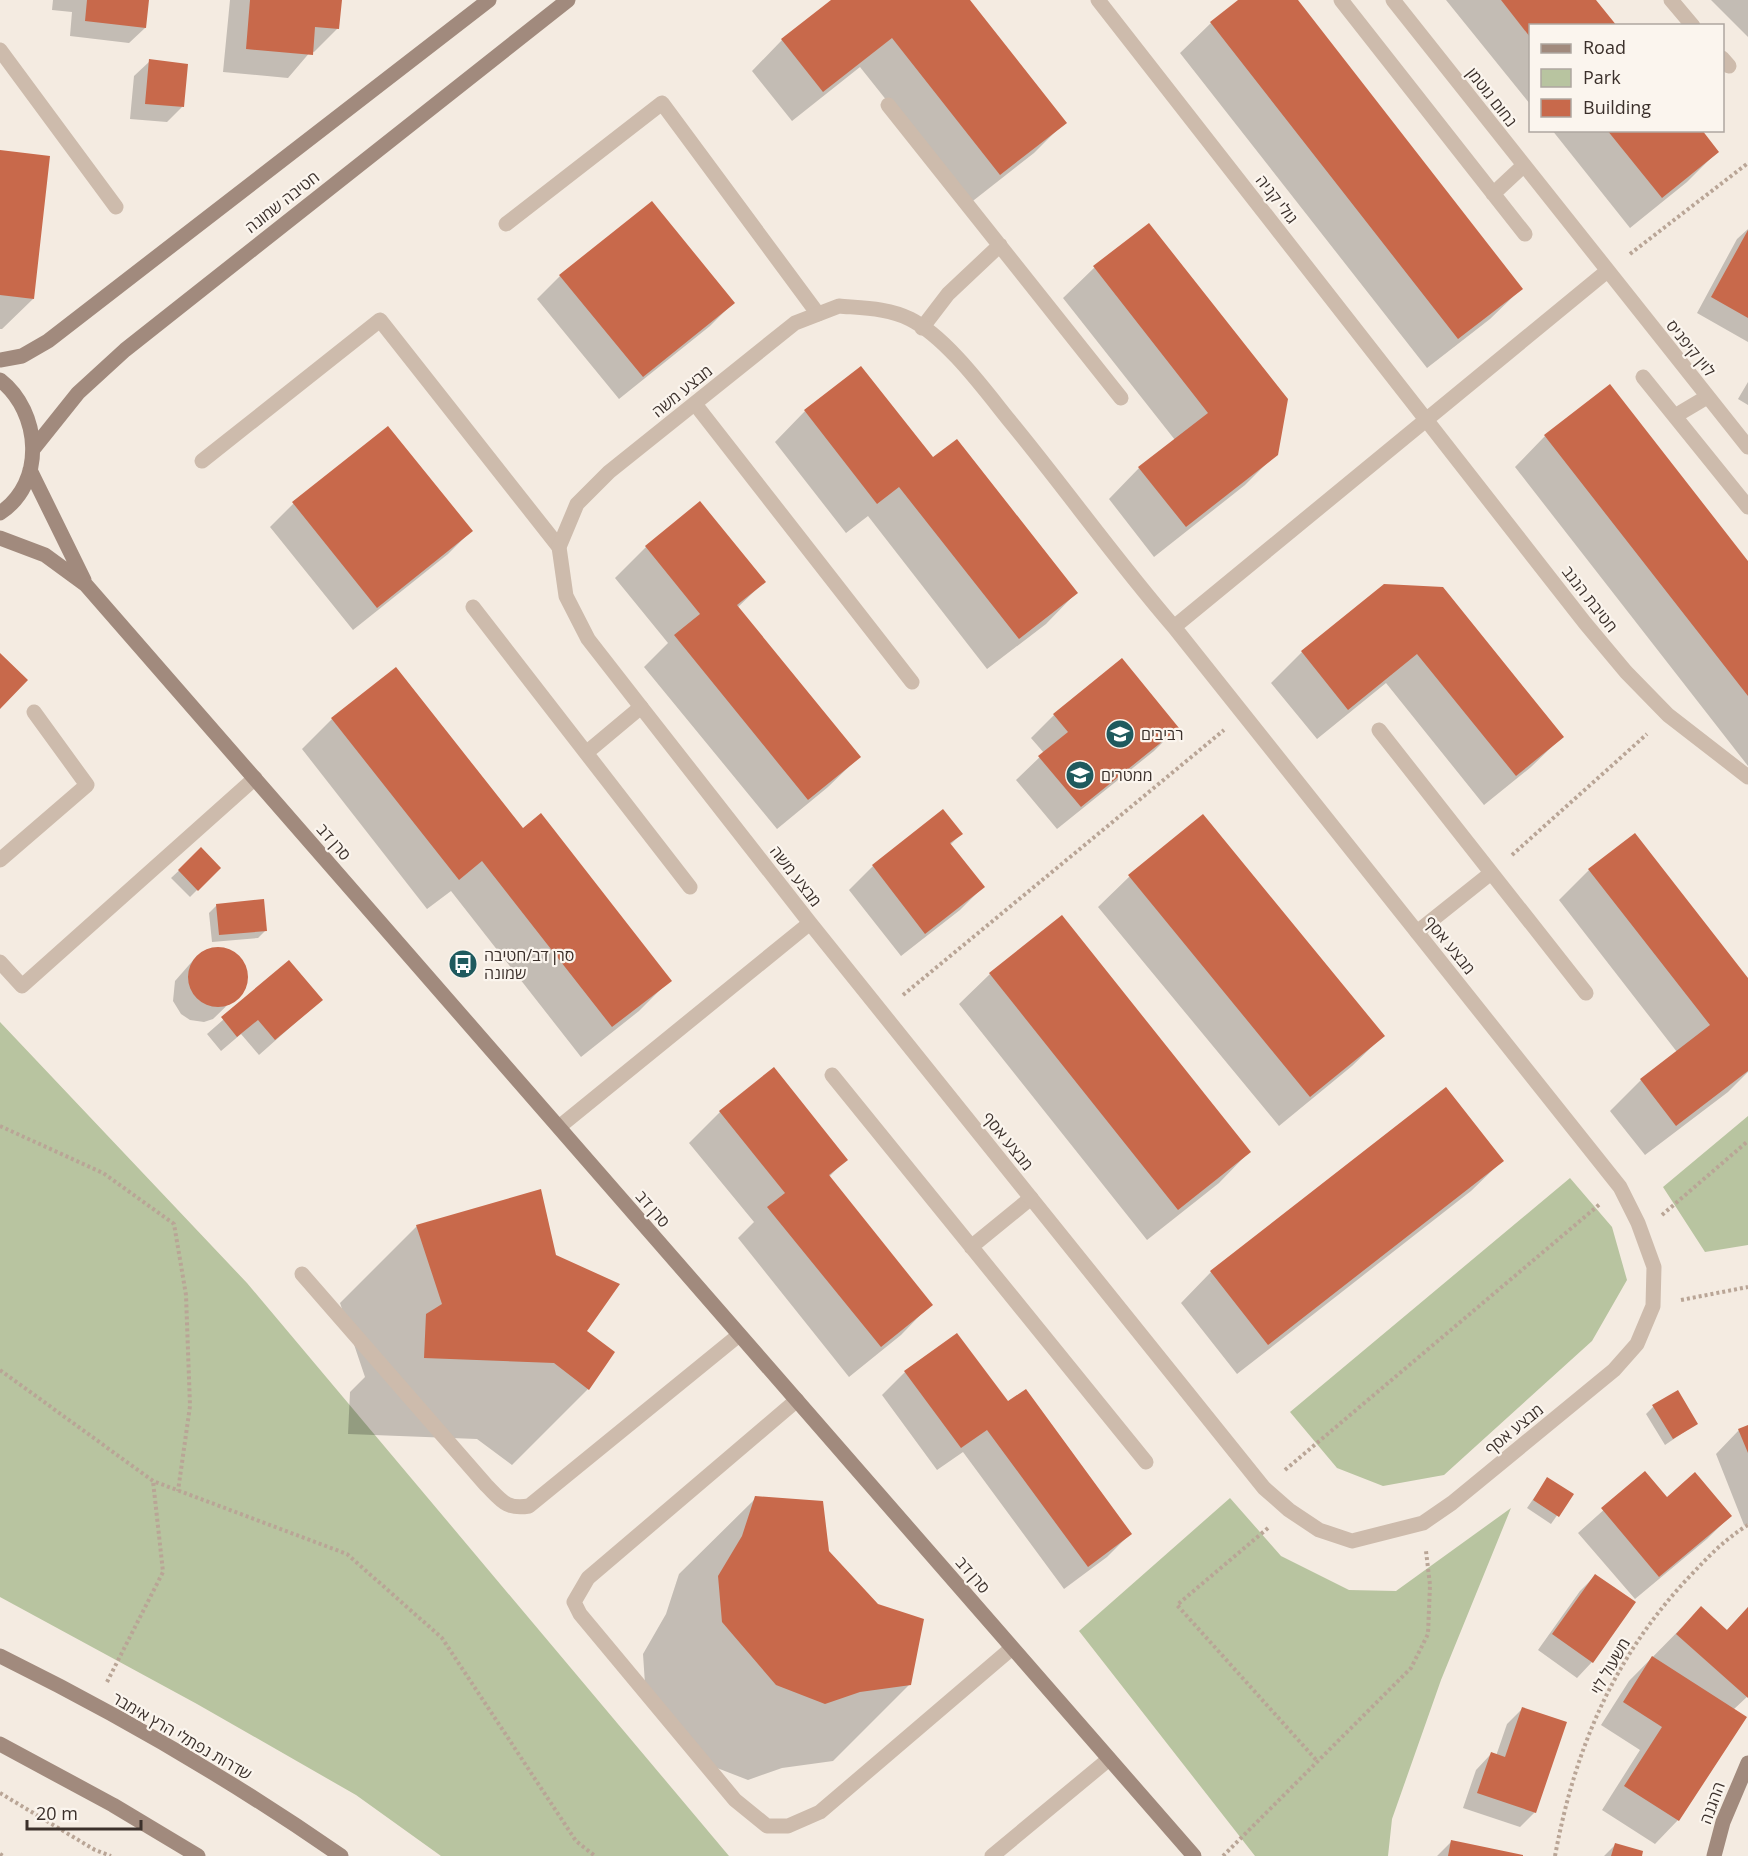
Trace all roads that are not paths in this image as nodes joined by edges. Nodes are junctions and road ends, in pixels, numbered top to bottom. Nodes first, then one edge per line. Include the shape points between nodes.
1 (489, 0) edge
2 (568, 0) edge
3 (1098, 0) edge
4 (1341, 0) edge
5 (1393, 0) edge
6 (1671, 0) edge
7 (1692, 24) edge
8 (0, 50) edge
9 (888, 105) dead end
10 (1523, 166) junction
11 (1493, 194) junction
12 (116, 207) dead end
13 (506, 224) dead end
14 (1525, 234) dead end
15 (1000, 245) junction
16 (1606, 272) junction
17 (818, 314) junction
18 (922, 328) junction
19 (0, 360) edge
20 (1643, 377) dead end
21 (0, 380) edge
22 (1707, 397) junction
23 (1121, 398) dead end
24 (695, 404) junction
25 (1675, 416) junction
26 (1427, 420) junction
27 (1748, 447) edge
28 (34, 448) junction
29 (202, 461) dead end
30 (30, 470) junction
31 (1748, 507) edge
32 (0, 513) edge
33 (0, 538) edge
34 (559, 547) junction
35 (86, 585) junction
36 (473, 608) dead end
37 (1174, 627) junction
38 (912, 682) dead end
39 (640, 707) junction
40 (34, 712) dead end
41 (1379, 730) dead end
42 (586, 753) junction
43 (1748, 777) edge
44 (255, 778) junction
45 (0, 860) edge
46 (1491, 873) junction
47 (690, 886) dead end
48 (810, 923) junction
49 (1417, 932) junction
50 (0, 962) edge
51 (1586, 993) dead end
52 (832, 1075) dead end
53 (559, 1127) junction
54 (1031, 1198) junction
55 (971, 1247) junction
56 (302, 1274) dead end
57 (739, 1335) junction
58 (797, 1400) junction
59 (1146, 1462) dead end
60 (1012, 1648) junction
61 (0, 1656) edge
62 (0, 1744) edge
63 (1109, 1759) junction
64 (1748, 1763) edge
65 (198, 1856) edge
66 (341, 1856) edge
67 (992, 1856) edge
68 (1194, 1856) edge
69 (1714, 1856) edge

1 - 19 street, חטיבה שמונה via 48,341 22,356
2 - 28 street, חטיבה שמונה via 125,350 78,393
3 - 26 street, גולי קניה
4 - 11 street
5 - 10 street, נחום גוטמן
6 - 7 street
8 - 12 street
9 - 15 street
10 - 11 street
10 - 16 street, נחום גוטמן
11 - 14 street
13 - 17 street via 662,104
15 - 18 street via 948,294
15 - 23 street
16 - 22 street, לוין קיפניס
16 - 26 street
17 - 18 street, מבצע משה via 839,306 876,309 911,319
17 - 24 street, מבצע משה via 795,323
18 - 37 street, מבצע משה via 976,378
20 - 25 street
21 - 28 street via 23,405
22 - 25 street
22 - 27 street, לוין קיפניס
24 - 34 street, מבצע משה via 609,472 577,504
24 - 38 street
25 - 31 street
26 - 37 street
26 - 43 street, חטיבת הנגב via 1626,672 1668,715
28 - 30 street
29 - 34 street via 380,320
30 - 32 street via 21,492
30 - 35 street, סרן דב
33 - 35 street, סרן דב via 45,555
34 - 39 street, מבצע משה via 567,596 588,639
35 - 44 street, סרן דב
36 - 42 street
37 - 49 street, מבצע אסף
39 - 42 street
39 - 48 street, מבצע משה
40 - 45 street via 87,785
41 - 46 street
42 - 47 street
44 - 50 street via 22,986
44 - 53 street, סרן דב
46 - 49 street
46 - 51 street
48 - 53 street
48 - 54 street, מבצע אסף
49 - 54 street, מבצע אסף via 1620,1187 1654,1267 1653,1306 1637,1344 1614,1370 1423,1523 1352,1541 1319,1530 1289,1510 1264,1488
52 - 55 street
53 - 57 street, סרן דב
54 - 55 street
55 - 59 street
56 - 57 street via 486,1485 514,1509 529,1506
57 - 58 street, סרן דב
58 - 60 street, סרן דב
58 - 60 street via 588,1578 574,1602 579,1614 735,1800 767,1826 788,1826 820,1812
60 - 63 street, סרן דב
61 - 66 street, שדרות נפתלי הרץ אימבר via 96,1706 272,1809
62 - 65 street
63 - 67 street
63 - 68 street, סרן דב
64 - 69 street, ההגנה via 1723,1822

